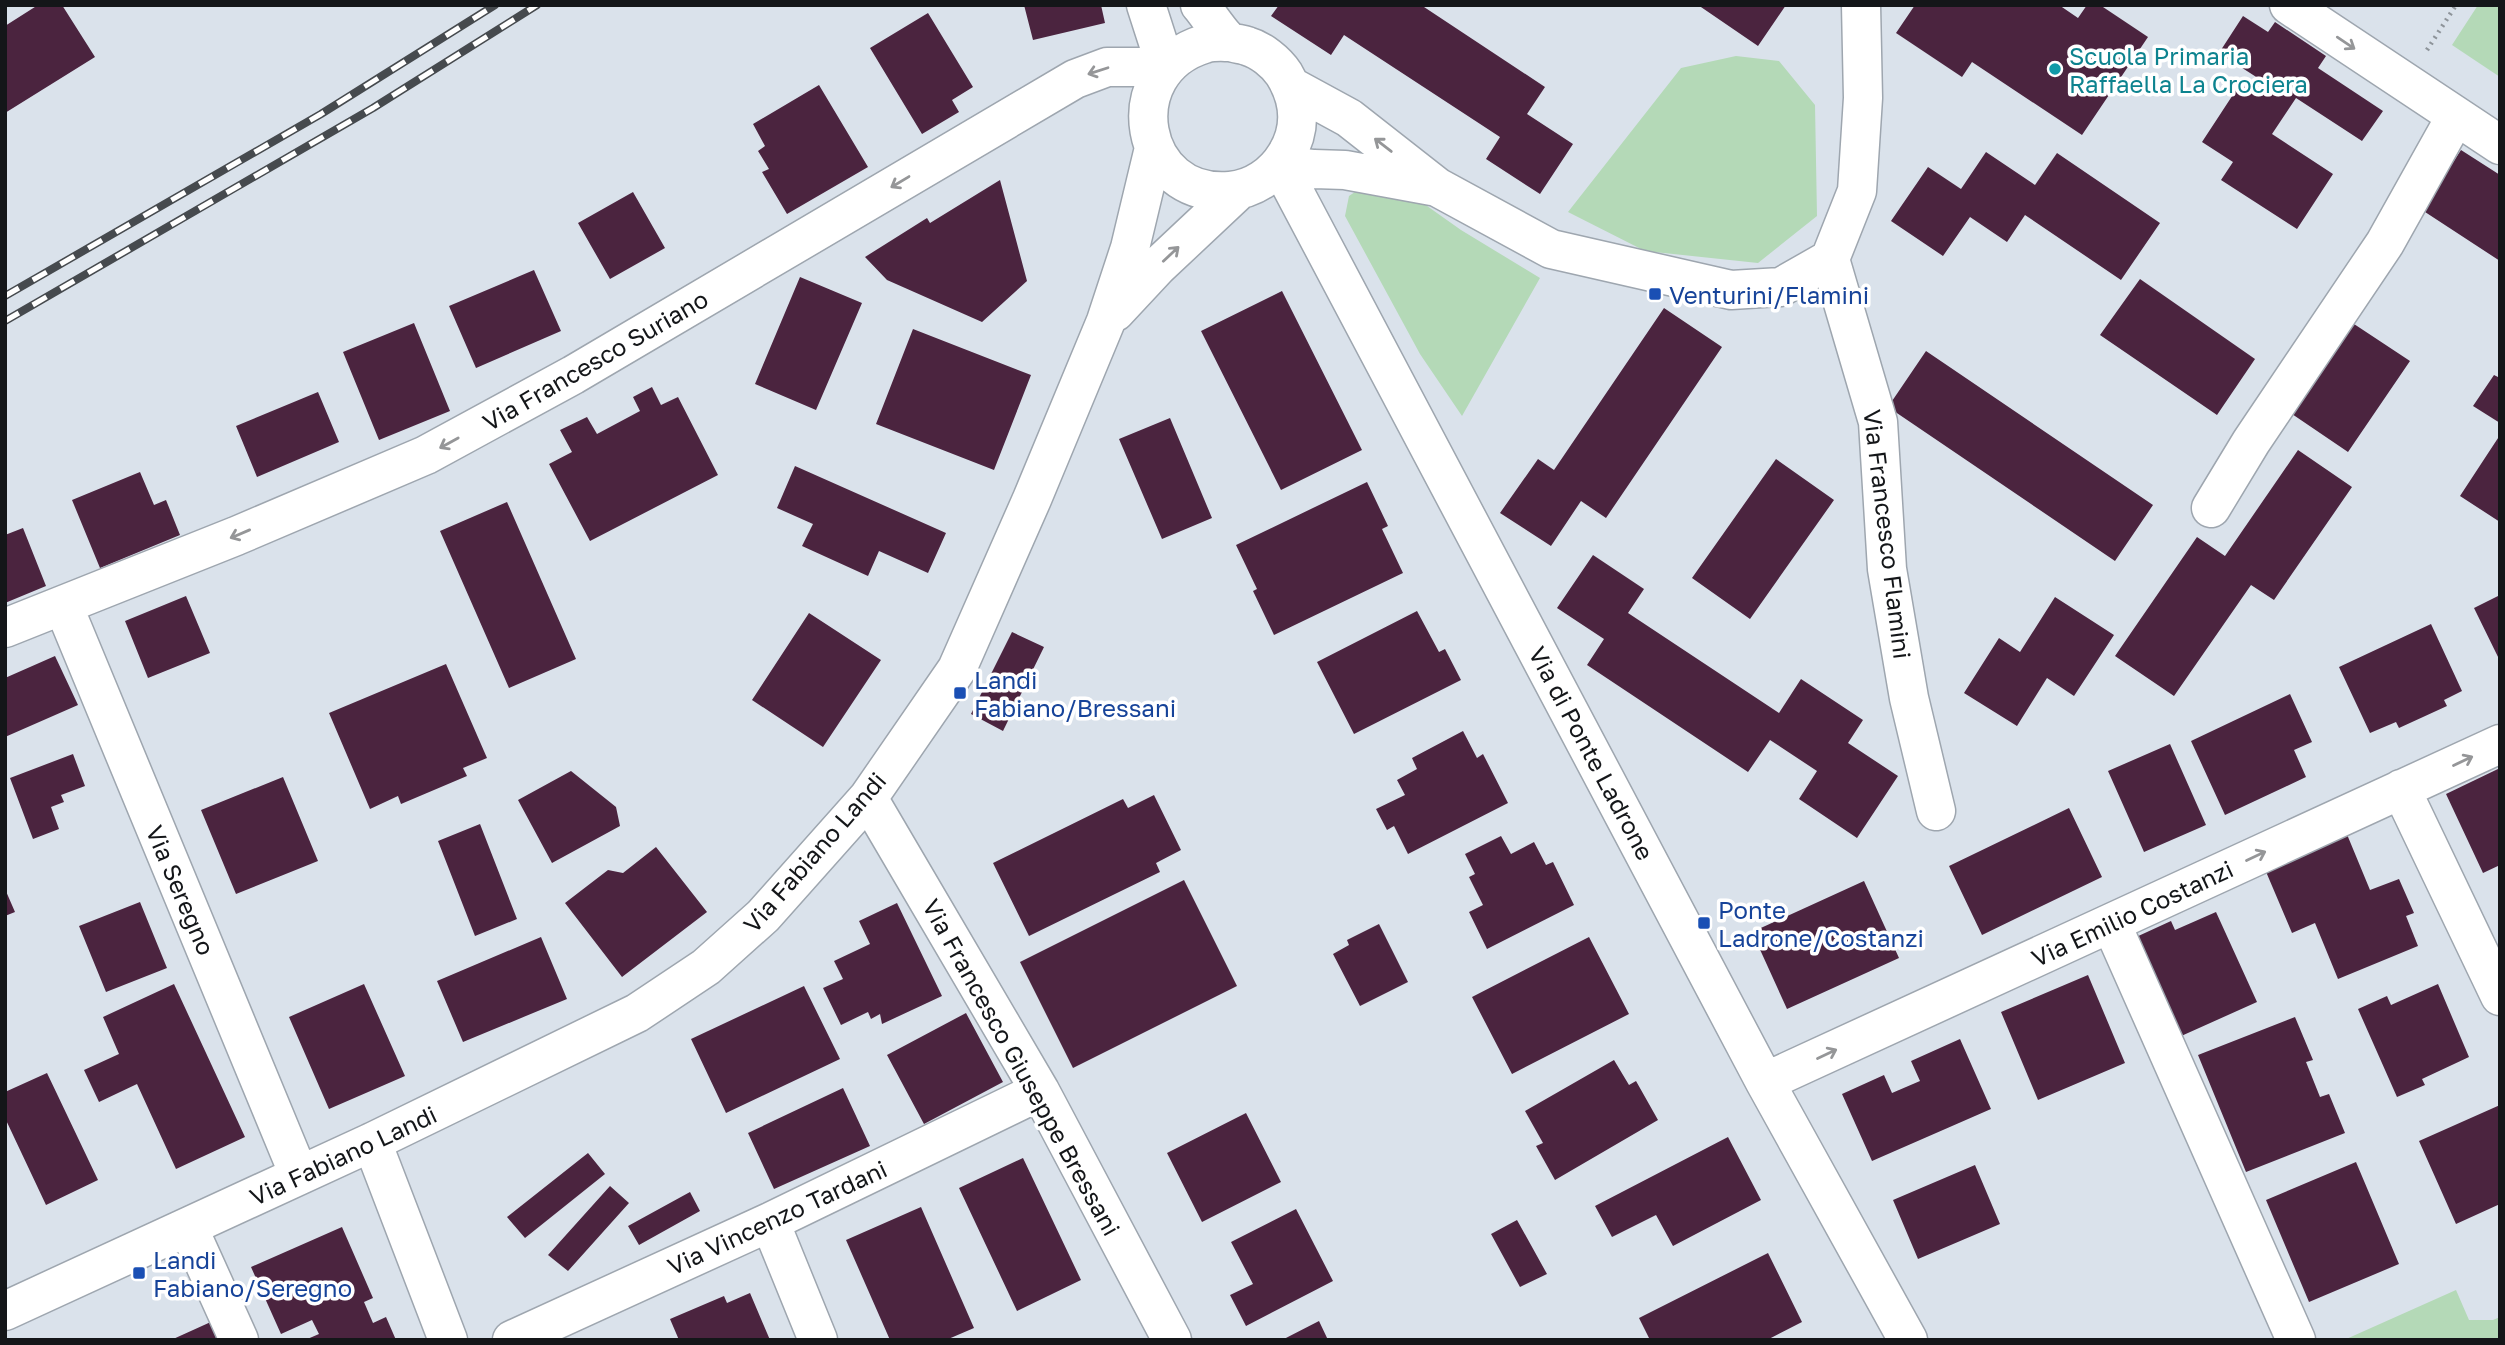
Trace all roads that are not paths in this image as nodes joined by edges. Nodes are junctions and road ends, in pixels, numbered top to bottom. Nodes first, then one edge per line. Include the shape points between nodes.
1 (1146, 5) edge
2 (1200, 5) edge
3 (1861, 5) edge
4 (2289, 5) edge
5 (1230, 42) junction
6 (1166, 67) junction
7 (1292, 87) junction
8 (2456, 116) junction
9 (2500, 145) edge
10 (1154, 148) junction
11 (1280, 165) junction
12 (1437, 187) junction
13 (1238, 190) junction
14 (1830, 260) junction
15 (1106, 321) junction
16 (2211, 508) dead end
17 (63, 605) junction
18 (5, 628) edge
19 (2500, 744) edge
20 (2402, 789) junction
21 (868, 798) junction
22 (1937, 811) dead end
23 (2111, 923) junction
24 (2500, 996) edge
25 (1765, 1082) junction
26 (1040, 1091) junction
27 (372, 1142) junction
28 (299, 1175) junction
29 (770, 1222) junction
30 (188, 1227) junction
31 (5, 1311) edge
32 (239, 1340) edge
33 (448, 1340) edge
34 (512, 1340) edge
35 (818, 1340) edge
36 (1172, 1340) edge
37 (1908, 1340) edge
38 (2296, 1340) edge

1 - 6 street
2 - 5 street
3 - 14 street via 1863,98 1857,191
4 -> 8 street
5 - 6 street via 1206,43 1184,52
5 - 7 street via 1268,56
6 - 10 street via 1148,105
6 -> 17 street, Via Francesco Suriano via 1107,67 1075,79 573,375 426,455
7 - 11 street via 1297,129
12 -> 7 street via 1349,118
8 - 9 street
8 - 16 street via 2385,243
10 - 13 street via 1178,178 1217,192
10 - 15 street, Via Fabiano Landi via 1130,248
11 - 12 street via 1345,170
11 - 13 street via 1261,181
11 - 25 street, Via di Ponte Ladrone
12 - 14 street via 1551,249 1731,290 1781,286
15 -> 13 street, Via Fabiano Landi
14 - 22 street, Via Francesco Flamini via 1878,422 1887,569 1909,698
15 - 21 street, Via Fabiano Landi via 957,669
17 - 18 street, Via Francesco Suriano
17 - 28 street, Via Seregno
20 -> 19 street, Via Emilio Costanzi
23 -> 20 street, Via Emilio Costanzi
20 - 24 street
21 - 26 street, Via Francesco Giuseppe Bressani
21 - 27 street, Via Fabiano Landi via 763,916 706,967 637,1013
25 -> 23 street, Via Emilio Costanzi
23 - 38 street
25 - 37 street, Via di Ponte Ladrone
26 - 29 street, Via Vincenzo Tardani
26 - 36 street, Via Francesco Giuseppe Bressani
27 - 28 street, Via Fabiano Landi
27 - 33 street
28 - 30 street, Via Fabiano Landi
29 - 34 street, Via Vincenzo Tardani
29 - 35 street
30 - 31 street, Via Fabiano Landi
30 - 32 street

